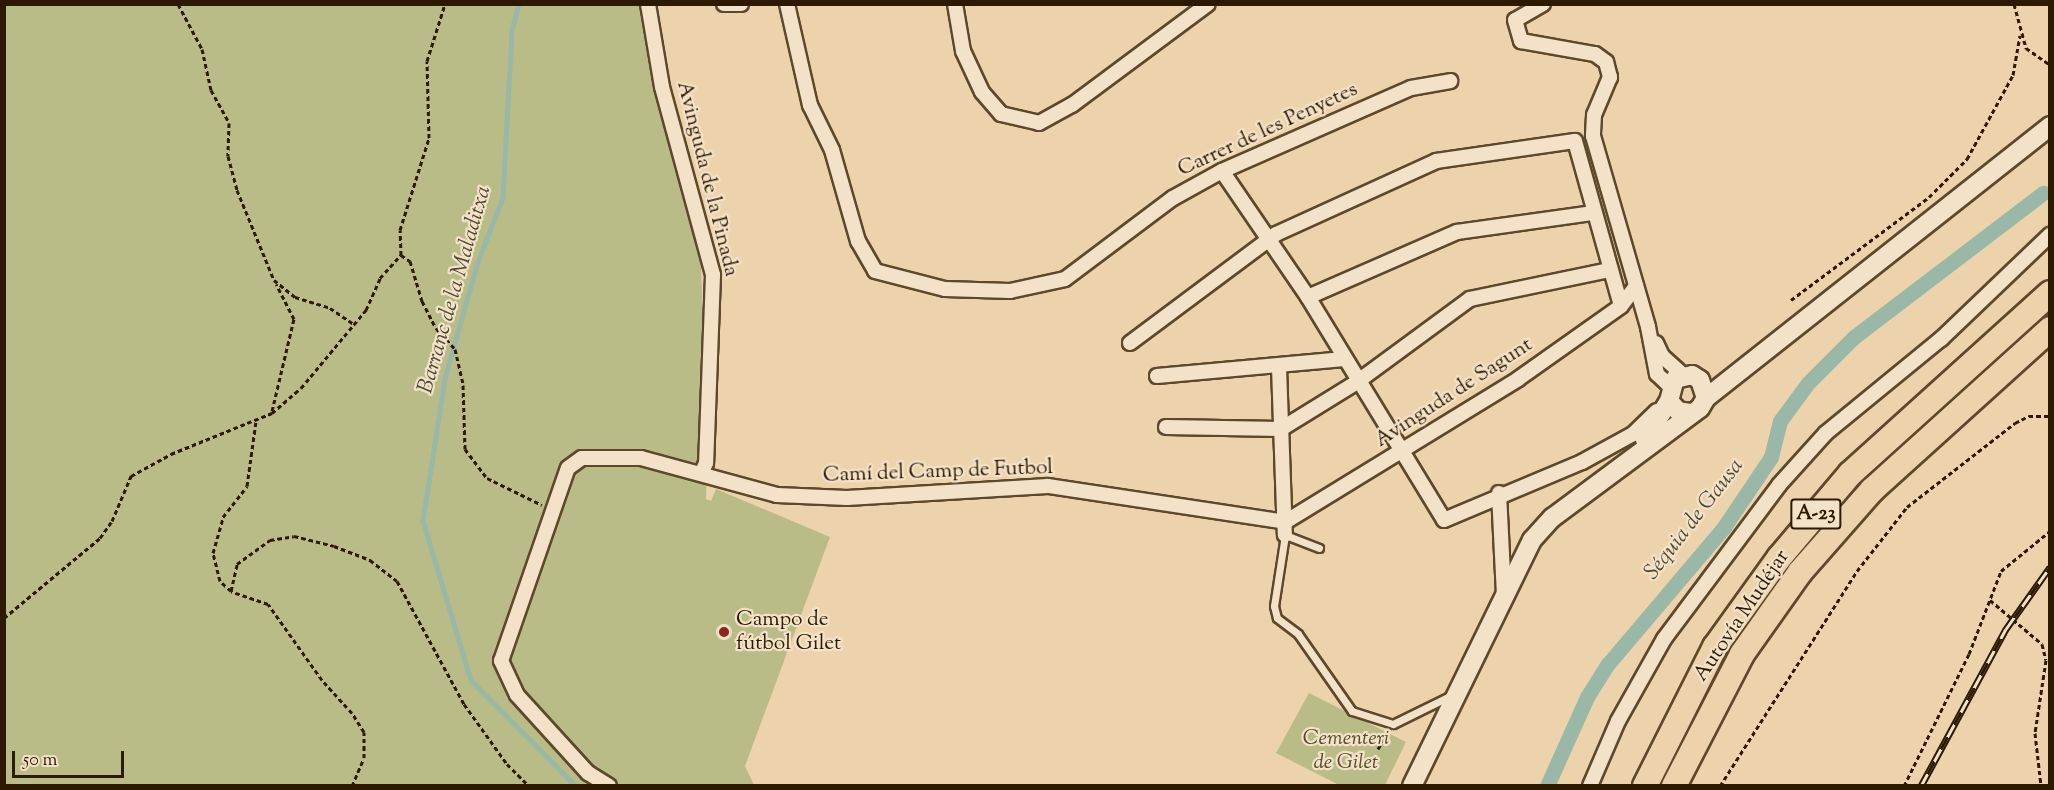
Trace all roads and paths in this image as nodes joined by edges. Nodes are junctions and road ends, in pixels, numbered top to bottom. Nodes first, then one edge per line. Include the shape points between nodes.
1 (178, 4) edge
2 (445, 4) edge
3 (648, 4) edge
4 (724, 4) edge
5 (741, 4) edge
6 (787, 4) edge
7 (956, 4) edge
8 (1208, 4) edge
9 (1543, 4) edge
10 (2014, 4) edge
11 (2019, 36) junction
12 (2049, 65) edge
13 (1450, 81) dead end
14 (2049, 126) edge
15 (1222, 171) junction
16 (1592, 213) junction
17 (2049, 235) edge
18 (1269, 239) junction
19 (401, 255) junction
20 (1609, 270) junction
21 (274, 280) junction
22 (1636, 286) junction
23 (2049, 293) edge
24 (1308, 297) junction
25 (1791, 300) dead end
26 (1621, 306) junction
27 (354, 324) junction
28 (2049, 328) edge
29 (1130, 343) dead end
30 (1762, 355) junction
31 (1344, 359) junction
32 (1279, 367) junction
33 (1157, 376) dead end
34 (1357, 382) junction
35 (1678, 388) junction
36 (1706, 398) junction
37 (272, 413) junction
38 (1690, 413) junction
39 (2049, 416) edge
40 (256, 421) junction
41 (1166, 426) dead end
42 (1281, 429) junction
43 (1401, 453) junction
44 (1635, 453) junction
45 (702, 472) junction
46 (1499, 493) junction
47 (552, 509) junction
48 (1285, 529) junction
49 (2049, 531) edge
50 (1319, 548) dead end
51 (231, 591) junction
52 (1504, 597) junction
53 (1990, 600) junction
54 (4, 618) edge
55 (1457, 692) junction
56 (1393, 724) junction
57 (1378, 749) dead end
58 (2042, 785) edge
59 (352, 786) edge
60 (530, 786) edge
61 (609, 786) edge
62 (1412, 786) edge
63 (1590, 786) edge
64 (1645, 786) edge
65 (1674, 786) edge
66 (1719, 786) edge
67 (1904, 786) edge

1 - 21 path via 202,49 211,90 229,123 228,156 237,190
2 - 19 path via 427,61 429,138 400,230
3 - 45 street, Avinguda de la Pinada via 662,87 713,275
4 - 5 street
6 - 15 street, Carrer de les Penyetes via 810,105 832,150 847,214 875,271 945,289 1010,291 1065,279 1173,198
7 - 8 street via 963,51 982,92 1001,114 1039,123 1072,105
9 - 22 street via 1515,20 1521,41 1595,54 1606,62 1611,77 1594,115 1593,136
10 - 11 path
11 - 12 path via 2026,48
11 - 25 path via 2013,75 1967,159 1929,196
13 - 15 street, Carrer de les Penyetes via 1411,88
14 - 30 street
15 - 18 street
16 - 18 street via 1575,141 1436,161
16 - 20 street
16 - 24 street via 1457,232
17 - 63 street via 1941,339 1827,433 1779,485 1664,639 1618,721
18 - 24 street
18 - 29 street
19 - 27 path via 388,266
19 - 47 path via 410,261 422,301 436,328 455,349 463,385 465,449 487,478
20 - 26 street
20 - 34 street via 1470,298
21 - 27 path via 295,297 330,308
21 - 37 path via 294,319
22 - 26 street, Avinguda de Sagunt
22 - 35 street via 1648,327
23 - 64 highway, Autovía Mudéjar / A-23 via 1850,474 1779,558 1715,647
24 - 31 street
26 - 43 street, Avinguda de Sagunt via 1518,379
27 - 37 path via 301,388
28 - 65 highway, Autovía Mudéjar / A-23 via 1872,490 1800,572 1742,654
30 - 35 street
30 - 36 street
31 - 32 street
31 - 34 street
32 - 33 street
32 - 42 street
34 - 42 street
34 - 43 street
35 - 36 street
35 - 38 street via 1678,411
35 - 44 street
35 - 46 street via 1633,434 1582,462
36 - 38 street
37 - 40 path
38 - 44 street
39 - 66 path via 2029,416 2015,423 1906,507 1792,668
40 - 51 path via 248,486 223,517 213,553 220,581
40 - 54 path via 171,454 131,476 100,538
41 - 42 street
42 - 48 street
43 - 46 street via 1444,520
43 - 48 street, Avinguda de Sagunt
44 - 52 street via 1539,533
45 - 47 street, Camí del Camp de Futbol via 641,458 582,458 568,468
45 - 48 street, Camí del Camp de Futbol via 777,495 847,498 1048,486
46 - 52 street
47 - 61 street, Camí del Camp de Futbol via 501,661 517,695 588,773
48 - 50 lane
48 - 56 lane via 1274,606 1277,618 1298,634 1352,711
49 - 53 path via 2001,571
51 - 59 path via 268,604 364,732 364,758
51 - 60 path via 237,564 270,540 294,536 370,560 397,580 464,704 507,764
52 - 55 street
53 - 58 path via 2043,644 2046,660 2035,734
53 - 67 path
55 - 56 lane
55 - 62 street
56 - 57 path

